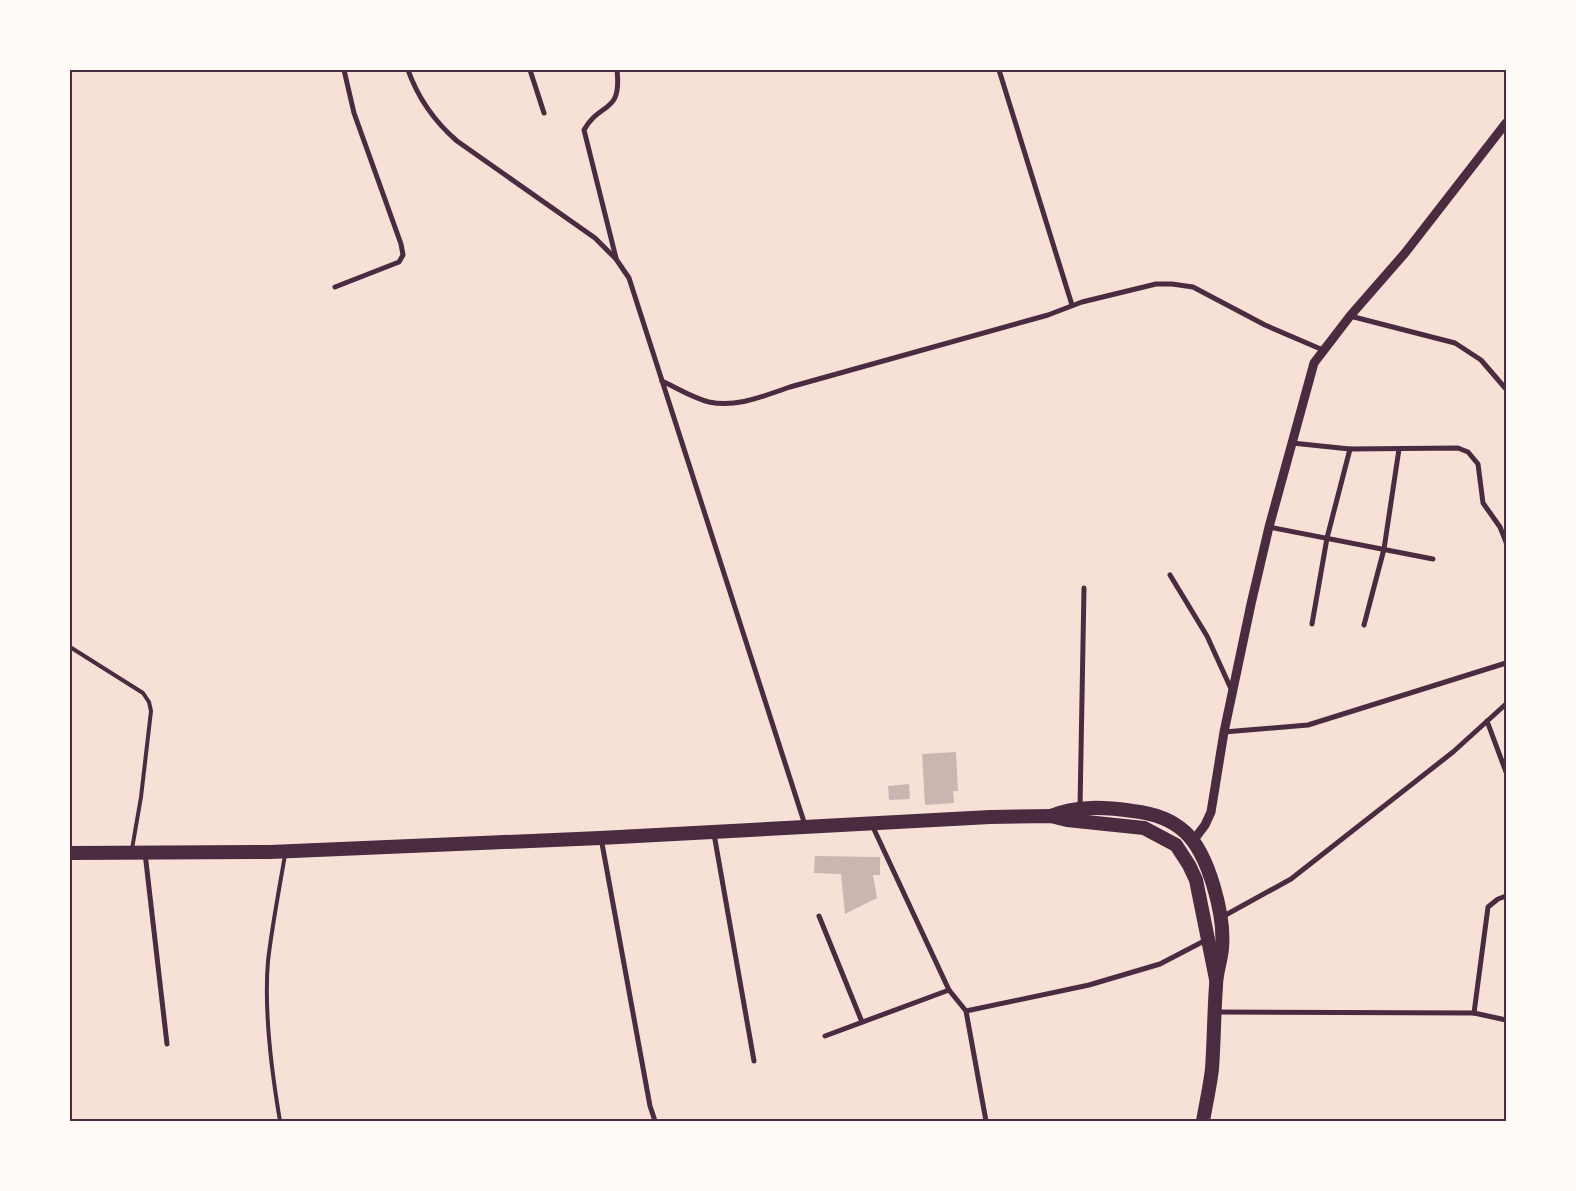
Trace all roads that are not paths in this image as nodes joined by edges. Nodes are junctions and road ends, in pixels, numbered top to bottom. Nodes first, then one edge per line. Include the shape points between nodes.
1 (344, 70) edge
2 (408, 70) edge
3 (530, 70) edge
4 (618, 70) edge
5 (999, 70) edge
6 (544, 113) dead end
7 (1506, 123) edge
8 (616, 259) junction
9 (335, 287) dead end
10 (1072, 305) junction
11 (1350, 316) junction
12 (1323, 350) junction
13 (662, 381) junction
14 (1506, 388) edge
15 (1291, 443) junction
16 (1350, 449) junction
17 (1399, 449) junction
18 (1269, 527) junction
19 (1327, 538) junction
20 (1506, 542) edge
21 (1384, 549) junction
22 (1433, 559) dead end
23 (1170, 575) dead end
24 (1084, 588) dead end
25 (1312, 624) dead end
26 (1364, 624) dead end
27 (70, 648) edge
28 (1506, 663) edge
29 (1232, 691) junction
30 (1506, 704) edge
31 (1487, 721) junction
32 (1224, 732) junction
33 (1506, 772) edge
34 (1080, 808) junction
35 (1051, 816) junction
36 (871, 822) junction
37 (805, 826) junction
38 (714, 831) junction
39 (600, 838) junction
40 (1192, 841) junction
41 (286, 852) junction
42 (70, 853) edge
43 (138, 853) junction
44 (1506, 896) edge
45 (819, 916) dead end
46 (1220, 919) junction
47 (1208, 939) junction
48 (1216, 979) junction
49 (950, 990) junction
50 (966, 1011) junction
51 (1214, 1012) junction
52 (1474, 1013) junction
53 (1506, 1020) edge
54 (862, 1022) junction
55 (825, 1036) dead end
56 (167, 1044) dead end
57 (754, 1061) dead end
58 (280, 1121) edge
59 (655, 1121) edge
60 (986, 1121) edge
61 (1203, 1121) edge

1 - 9 street via 354,114 402,244 403,255 399,262
2 - 8 street via 414,86 438,124 457,142 595,238
3 - 6 street
4 - 8 street via 616,99 612,106 590,119 584,130
5 - 10 street
7 - 11 street via 1406,252
8 - 13 street via 629,278
10 - 12 street via 1156,284 1193,287 1265,325
10 - 13 street via 1048,315 790,387 752,401 708,402
11 - 12 street
11 - 14 street via 1455,343 1481,360
12 - 15 street via 1314,363
13 - 37 street
15 - 16 street
15 - 18 street
16 - 17 street
16 - 19 street
17 - 20 street via 1458,448 1468,452 1478,464 1483,503
17 - 21 street
18 - 19 street
18 - 29 street
19 - 21 street
19 - 25 street
21 - 22 street
21 - 26 street
23 - 29 street via 1200,621
24 - 34 street
27 - 43 lane via 143,693 149,702 151,711
28 - 32 street via 1308,725
29 - 32 street
30 - 31 street
31 - 33 street
31 - 46 street via 1453,752 1291,879
32 - 40 street via 1211,812
34 - 35 highway
34 - 40 highway via 1151,814 1174,824
35 - 36 highway
35 - 47 highway via 1144,828 1176,846 1196,880
36 - 37 highway
36 - 49 street
37 - 38 highway
38 - 39 highway
38 - 57 street
39 - 41 highway
39 - 59 street
40 - 46 highway via 1209,873
41 - 43 highway
41 - 58 lane via 268,962 267,992 274,1088
42 - 43 highway
43 - 56 street
44 - 52 street via 1488,907
45 - 54 street
46 - 48 highway via 1222,948
47 - 48 highway
47 - 50 street via 1152,966 1088,985
48 - 51 highway
49 - 50 street
49 - 54 street
50 - 60 street
51 - 52 street
51 - 61 highway via 1212,1070
52 - 53 street
54 - 55 street

